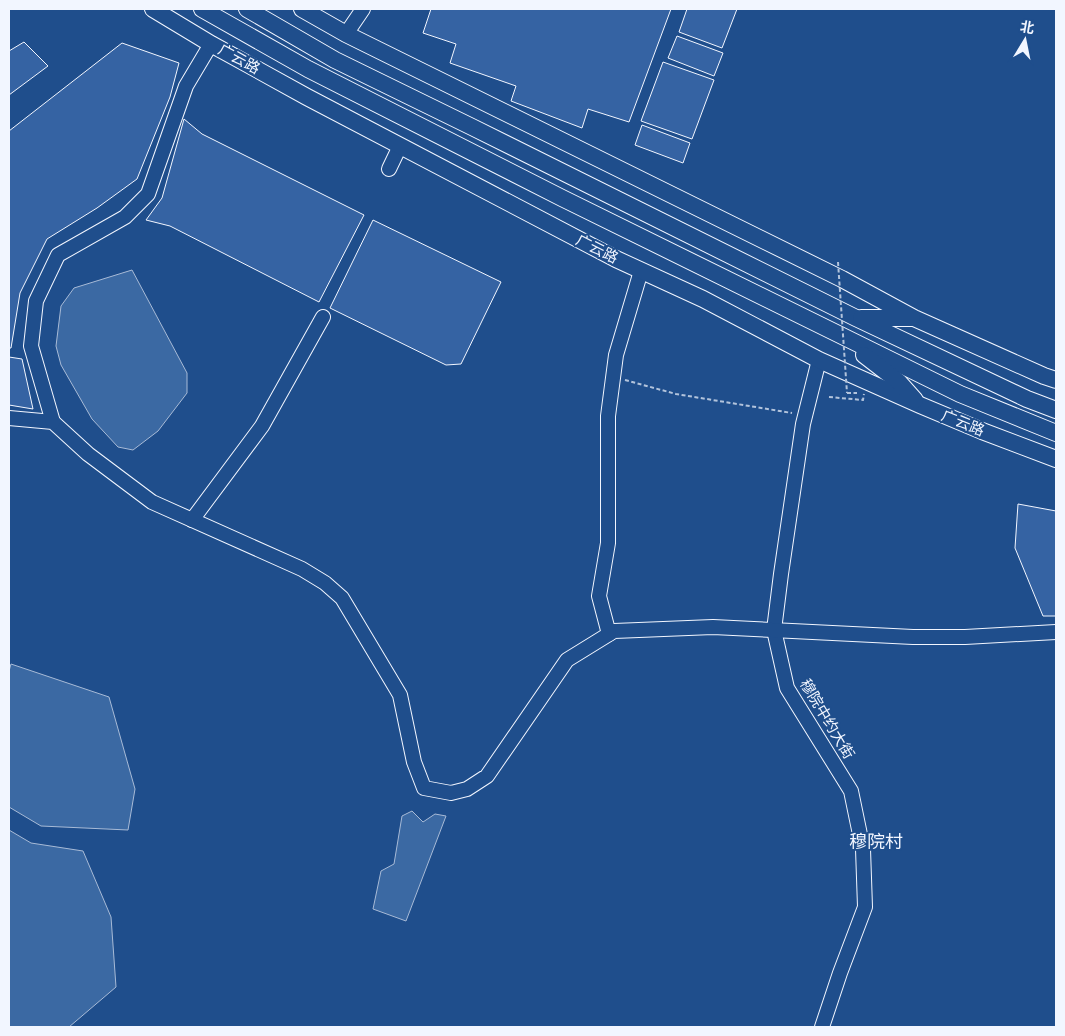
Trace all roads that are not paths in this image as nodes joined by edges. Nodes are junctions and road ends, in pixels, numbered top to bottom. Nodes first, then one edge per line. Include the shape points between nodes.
1 (153, 9) edge
2 (202, 9) edge
3 (247, 9) edge
4 (302, 9) edge
5 (363, 9) edge
6 (346, 34) junction
7 (211, 44) junction
8 (400, 146) junction
9 (389, 169) dead end
10 (641, 271) junction
11 (323, 317) dead end
12 (856, 318) junction
13 (914, 318) junction
14 (836, 333) junction
15 (819, 360) junction
16 (1056, 380) edge
17 (920, 405) junction
18 (1056, 410) edge
19 (9, 418) edge
20 (53, 422) junction
21 (1056, 433) edge
22 (1056, 459) edge
23 (192, 520) junction
24 (774, 630) junction
25 (1056, 632) edge
26 (609, 634) junction
27 (822, 1027) edge

1 - 7 main road, 广云路
2 - 14 main road, 广云路 via 308,69
3 - 12 main road via 336,60
4 - 6 main road
5 - 6 street
6 - 13 main road via 842,279
7 - 8 main road, 广云路
7 - 20 street via 186,86 148,194 125,217 58,255 36,301 31,346
8 - 9 street
8 - 10 main road, 广云路
10 - 15 main road, 广云路 via 703,299
10 - 26 street via 616,355 608,416 608,544 599,596
11 - 23 street via 262,426
12 - 13 main road
12 - 18 main road
13 - 16 main road
14 - 17 main road via 899,382
14 - 21 main road, 广云路 via 960,394
15 - 17 main road, 广云路
15 - 24 street, 穆院中约大街 via 805,415
17 - 22 main road, 广云路
19 - 20 street
20 - 23 street via 88,454 152,502
23 - 26 street via 302,569 325,582 342,598 400,694 414,762 424,788 451,793 467,789 487,776 567,660
24 - 25 street via 913,637
24 - 26 street via 713,627 614,631
24 - 27 street, 穆院中约大街 via 787,688 851,791 863,849 865,907

